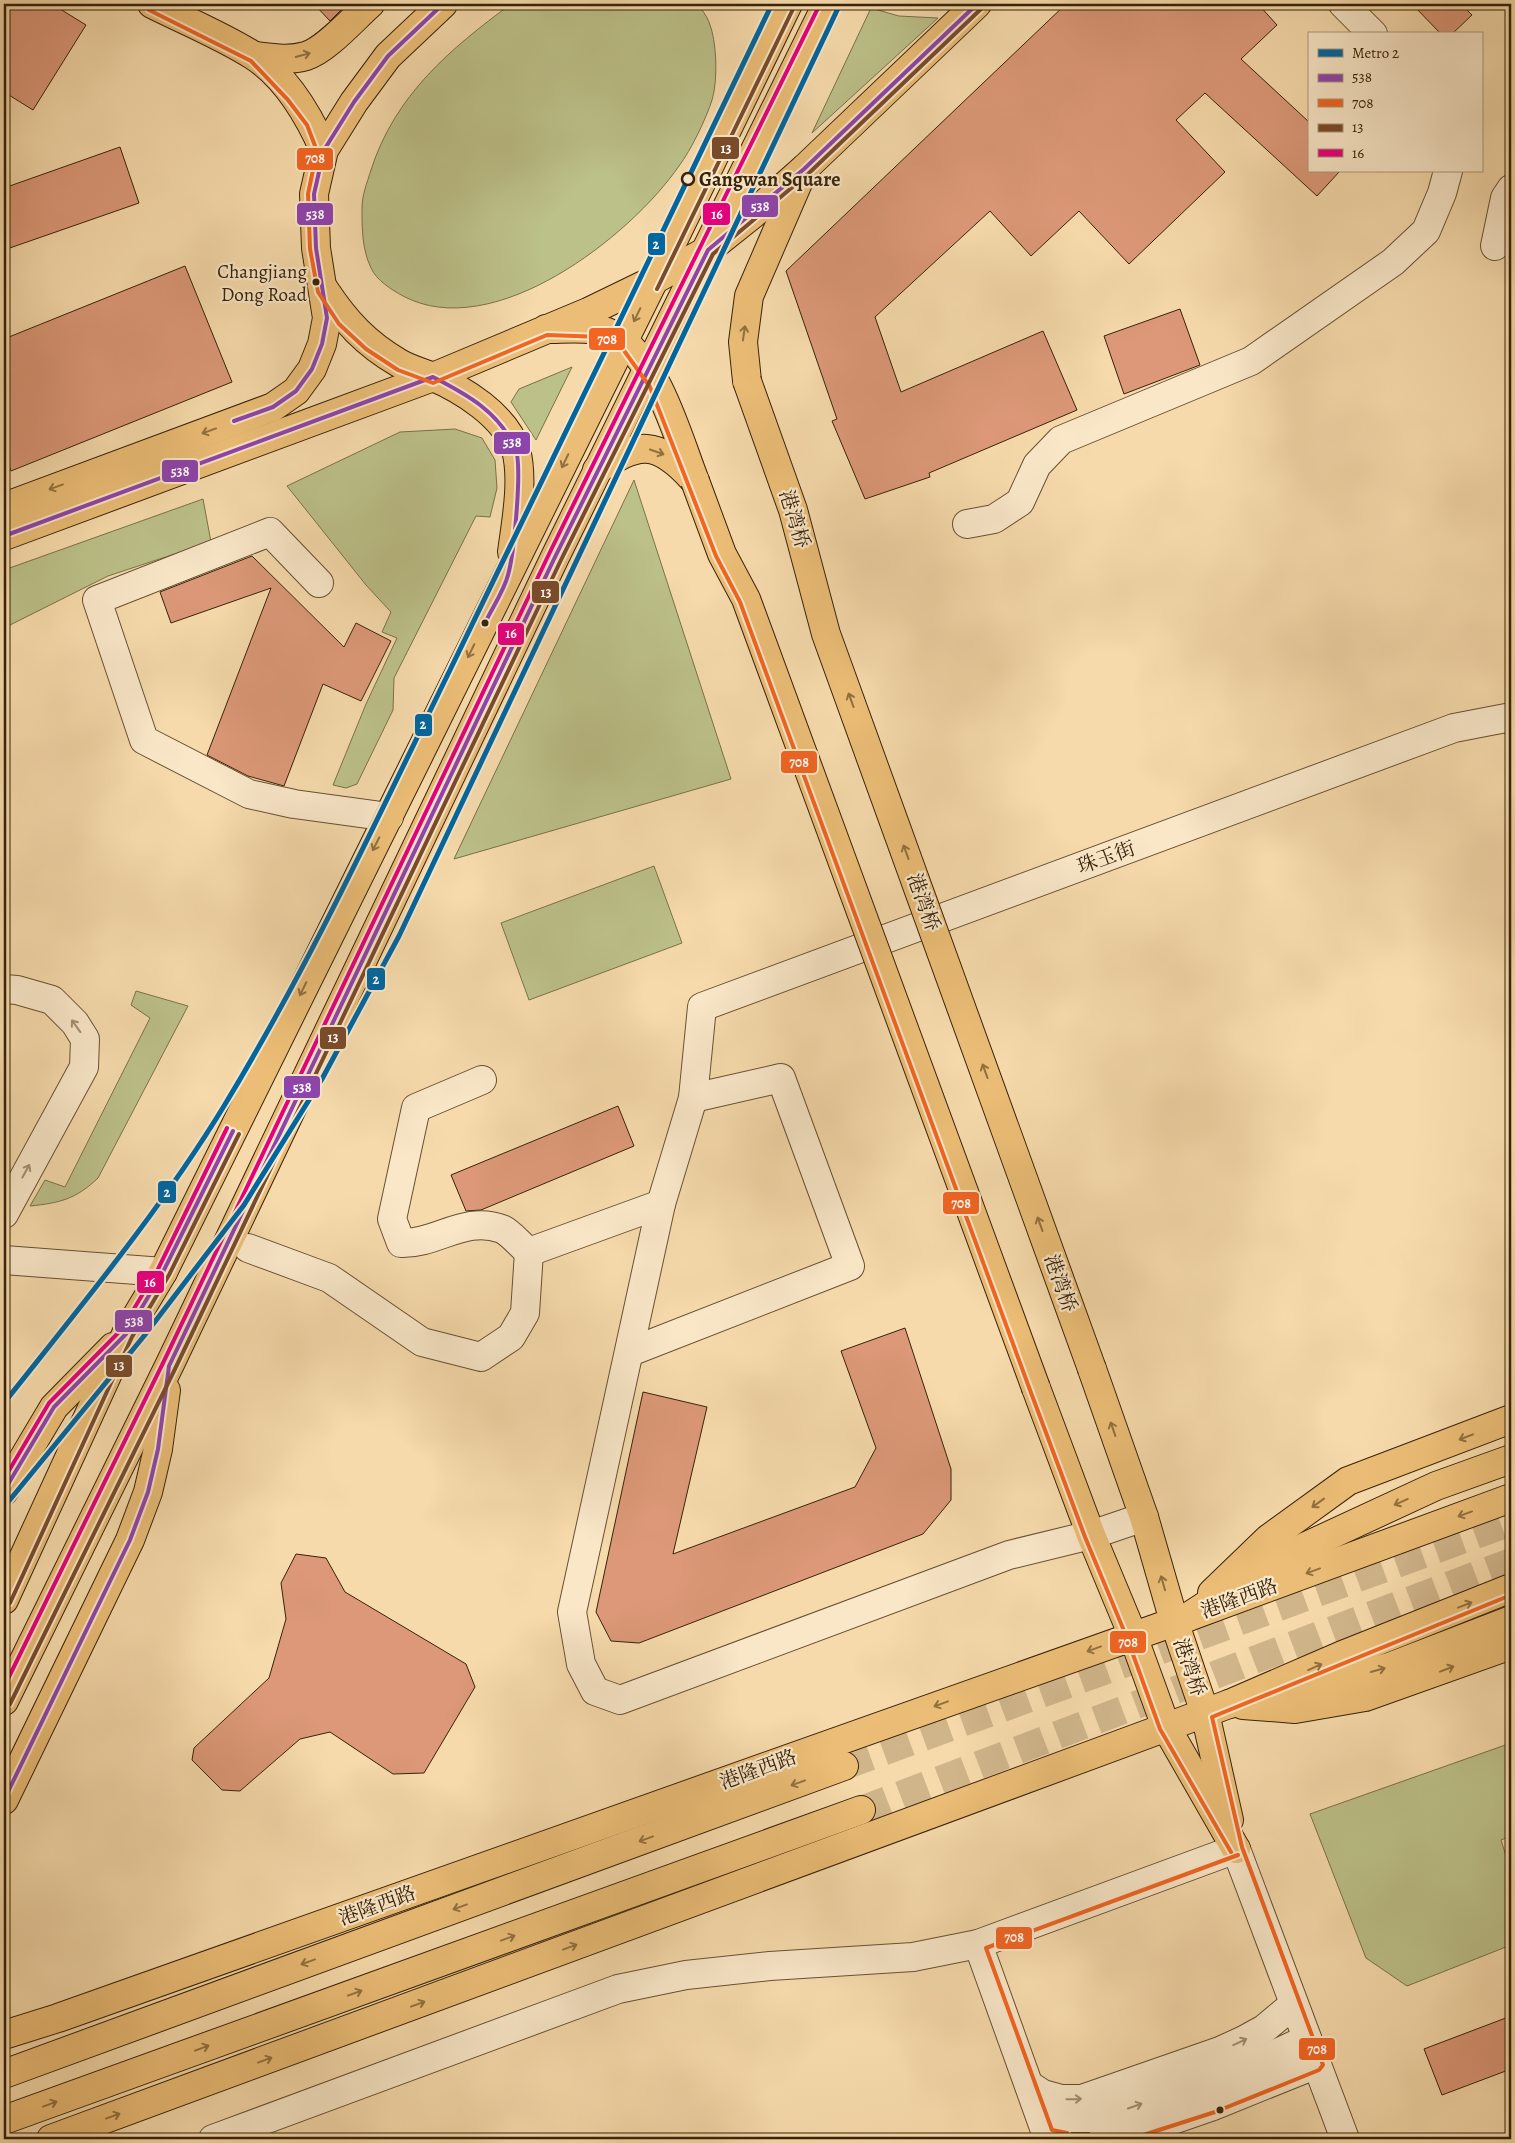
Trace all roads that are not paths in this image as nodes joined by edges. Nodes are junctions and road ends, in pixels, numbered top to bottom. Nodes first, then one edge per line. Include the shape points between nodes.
1 (152, 4) edge
2 (370, 4) edge
3 (443, 4) edge
4 (788, 4) edge
5 (827, 4) edge
6 (977, 4) edge
7 (1343, 4) edge
8 (1370, 32) edge
9 (255, 56) junction
10 (324, 150) junction
11 (804, 169) junction
12 (1448, 172) edge
13 (1511, 189) edge
14 (1496, 246) dead end
15 (708, 250) junction
16 (654, 280) junction
17 (324, 289) junction
18 (546, 329) junction
19 (624, 340) junction
20 (647, 370) junction
21 (433, 377) junction
22 (597, 470) junction
23 (695, 481) junction
24 (4, 507) edge
25 (967, 524) dead end
26 (4, 536) edge
27 (508, 576) junction
28 (319, 583) dead end
29 (1511, 720) edge
30 (389, 818) junction
31 (4, 989) edge
32 (482, 1080) dead end
33 (693, 1098) junction
34 (661, 1204) junction
35 (4, 1214) edge
36 (248, 1248) dead end
37 (529, 1252) junction
38 (4, 1260) edge
39 (163, 1272) junction
40 (126, 1334) junction
41 (630, 1352) junction
42 (169, 1366) junction
43 (1511, 1419) edge
44 (1511, 1459) edge
45 (4, 1491) edge
46 (1511, 1498) edge
47 (1144, 1517) junction
48 (1091, 1535) junction
49 (1511, 1588) edge
50 (4, 1600) edge
51 (1181, 1619) junction
52 (1511, 1620) edge
53 (1133, 1636) junction
54 (1511, 1645) edge
55 (4, 1701) edge
56 (1217, 1708) junction
57 (1166, 1727) junction
58 (844, 1766) tunnel mouth
59 (4, 1800) edge
60 (862, 1810) tunnel mouth
61 (1236, 1849) junction
62 (978, 1944) junction
63 (1294, 2004) junction
64 (58, 2018) junction
65 (4, 2019) edge
66 (4, 2035) edge
67 (1307, 2039) junction
68 (1317, 2064) junction
69 (4, 2074) edge
70 (1033, 2097) junction
71 (4, 2120) edge
72 (1054, 2138) edge
73 (51, 2139) edge
74 (214, 2139) edge
75 (1102, 2139) edge
76 (1345, 2139) edge

1 - 9 main road
9 -> 2 main road via 283,60 308,56
3 - 10 main road via 388,56
4 - 16 main road
5 - 15 main road
6 - 11 main road
7 - 8 street
9 - 10 main road via 293,96 312,122
10 - 17 main road via 314,194 316,248
11 - 15 main road
47 -> 11 main road, 港湾桥, bridge via 826,634 794,510 747,381 743,342 749,296
12 - 25 street via 1426,231 1393,262 1251,361 1061,440 1038,465 1020,502 994,519
13 - 14 street via 1505,198
15 - 16 main road
15 - 20 main road
16 - 18 main road
16 -> 19 main road
17 - 21 main road via 344,320 370,344 401,364
17 -> 24 main road via 327,318 322,344 312,369 296,391 273,407
18 - 19 main road via 605,331
18 - 21 main road
19 - 20 main road
19 -> 27 main road
20 - 22 main road
20 - 23 main road via 662,398
21 - 26 main road
21 - 27 main road via 472,397 500,422 516,449 519,487
22 -> 23 main road via 621,453 643,448 675,459
22 - 42 main road
23 - 48 main road, bridge via 722,554 746,599
27 -> 30 main road
28 - 30 street via 270,532 97,600 144,740 250,794
29 - 33 street, 珠玉街 via 1506,718 1454,728 702,1007
30 -> 39 main road
35 -> 31 street via 84,1067 85,1038 52,1000
32 - 37 street via 416,1108 392,1219 401,1242 417,1243 469,1224 503,1230
33 - 34 street
33 - 41 street via 781,1078 850,1266
34 - 37 street
34 - 41 street
36 - 37 street via 329,1278 422,1342 481,1357 512,1336 525,1313
38 - 39 street
39 - 40 main road
40 - 45 main road via 54,1407
40 - 50 main road
41 - 48 street via 572,1612 581,1664 596,1691 620,1700 1009,1555
42 - 55 main road
42 - 59 main road via 156,1458 148,1492 130,1540
43 -> 51 main road via 1348,1482 1268,1539
44 -> 51 main road via 1436,1486 1272,1562
46 -> 51 main road, 港隆西路
47 - 48 street
51 -> 47 main road, 港湾桥
48 - 53 main road
56 -> 49 main road
51 - 53 main road, 港隆西路
51 - 56 main road, 港湾桥
56 -> 52 main road via 1335,1683 1389,1667
53 - 57 main road
53 -> 64 main road, 港隆西路
56 -> 54 main road via 1295,1709 1365,1697
56 - 57 main road
56 - 61 main road, 港湾桥
57 - 61 main road
73 -> 57 main road
58 -> 69 main road
71 -> 60 main road
61 - 62 street
61 - 63 street
62 - 70 street
62 - 74 street via 913,1957 686,1975 618,1989
63 - 67 street
70 -> 63 street via 1043,2094 1061,2099 1082,2099 1108,2092 1244,2040 1264,2029
64 - 65 main road
64 - 66 main road, 港隆西路
67 - 68 street
70 -> 67 street via 1054,2115 1100,2118 1273,2056
68 - 75 street via 1144,2130
68 - 76 street
70 - 72 street

